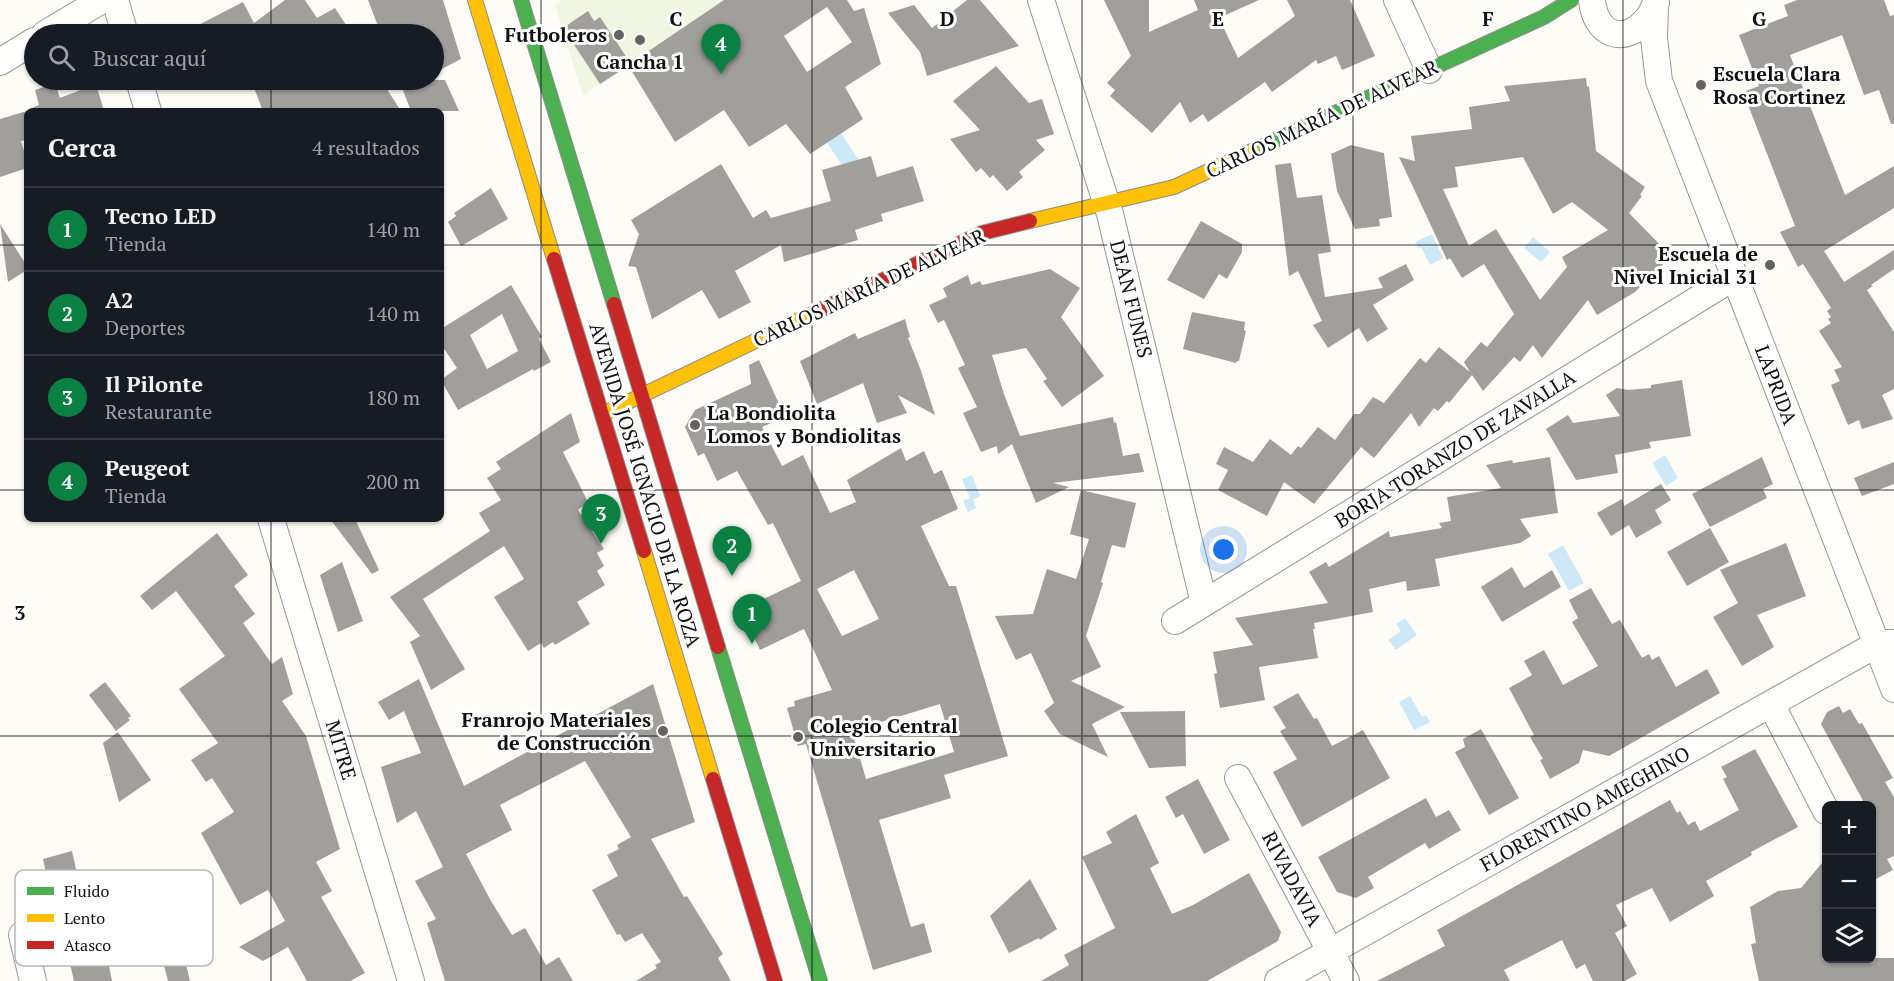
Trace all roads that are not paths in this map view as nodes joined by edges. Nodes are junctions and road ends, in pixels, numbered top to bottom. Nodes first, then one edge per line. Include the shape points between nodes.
1 (102, 0) edge
2 (115, 0) edge
3 (475, 0) edge
4 (521, 0) edge
5 (1041, 0) edge
6 (1398, 0) edge
7 (1570, 0) edge
8 (1592, 0) edge
9 (1656, 3) edge
10 (1540, 18) junction
11 (62, 24) edge
12 (122, 24) edge
13 (1606, 29) junction
14 (24, 47) edge
15 (0, 62) edge
16 (1429, 70) junction
17 (1659, 81) junction
18 (142, 90) edge
19 (147, 108) edge
20 (1106, 203) junction
21 (1734, 277) junction
22 (642, 395) junction
23 (603, 414) junction
24 (272, 522) edge
25 (1204, 603) junction
26 (1175, 621) dead end
27 (1885, 644) edge
28 (1894, 689) edge
29 (1771, 704) junction
30 (1238, 778) dead end
31 (1822, 801) edge
32 (1330, 952) junction
33 (29, 966) edge
34 (33, 981) edge
35 (411, 981) edge
36 (775, 981) edge
37 (820, 981) edge
38 (1278, 981) edge
39 (1346, 981) edge

1 - 11 street
2 - 12 street
3 - 23 main road, AVENIDA JOSÉ IGNACIO DE LA ROZA
4 - 22 main road, AVENIDA JOSÉ IGNACIO DE LA ROZA
5 - 20 street, DEAN FUNES
6 - 16 street
7 - 10 main road, CARLOS MARÍA DE ALVEAR
8 - 13 street via 1593,12
9 - 13 street via 1641,26 1624,33
9 - 17 street, LAPRIDA via 1654,38
10 - 13 street, CARLOS MARÍA DE ALVEAR via 1574,17
10 - 16 main road, CARLOS MARÍA DE ALVEAR
13 - 17 street, LAPRIDA via 1640,56
14 - 15 street
16 - 20 main road, CARLOS MARÍA DE ALVEAR via 1174,186
17 - 21 street, LAPRIDA
18 - 19 street
20 - 22 main road, CARLOS MARÍA DE ALVEAR via 982,233
20 - 25 street, DEAN FUNES
21 - 25 street, BORJA TORANZO DE ZAVALLA
21 - 27 street, LAPRIDA
22 - 23 main road, CARLOS MARÍA DE ALVEAR
22 - 37 main road, AVENIDA JOSÉ IGNACIO DE LA ROZA
23 - 36 main road, AVENIDA JOSÉ IGNACIO DE LA ROZA
24 - 35 street, MITRE
25 - 26 street, BORJA TORANZO DE ZAVALLA
27 - 28 street, LAPRIDA
27 - 29 street, FLORENTINO AMEGHINO
29 - 31 street
29 - 32 street, FLORENTINO AMEGHINO
30 - 32 street, RIVADAVIA
32 - 38 street, FLORENTINO AMEGHINO
32 - 39 street, RIVADAVIA
33 - 34 street

